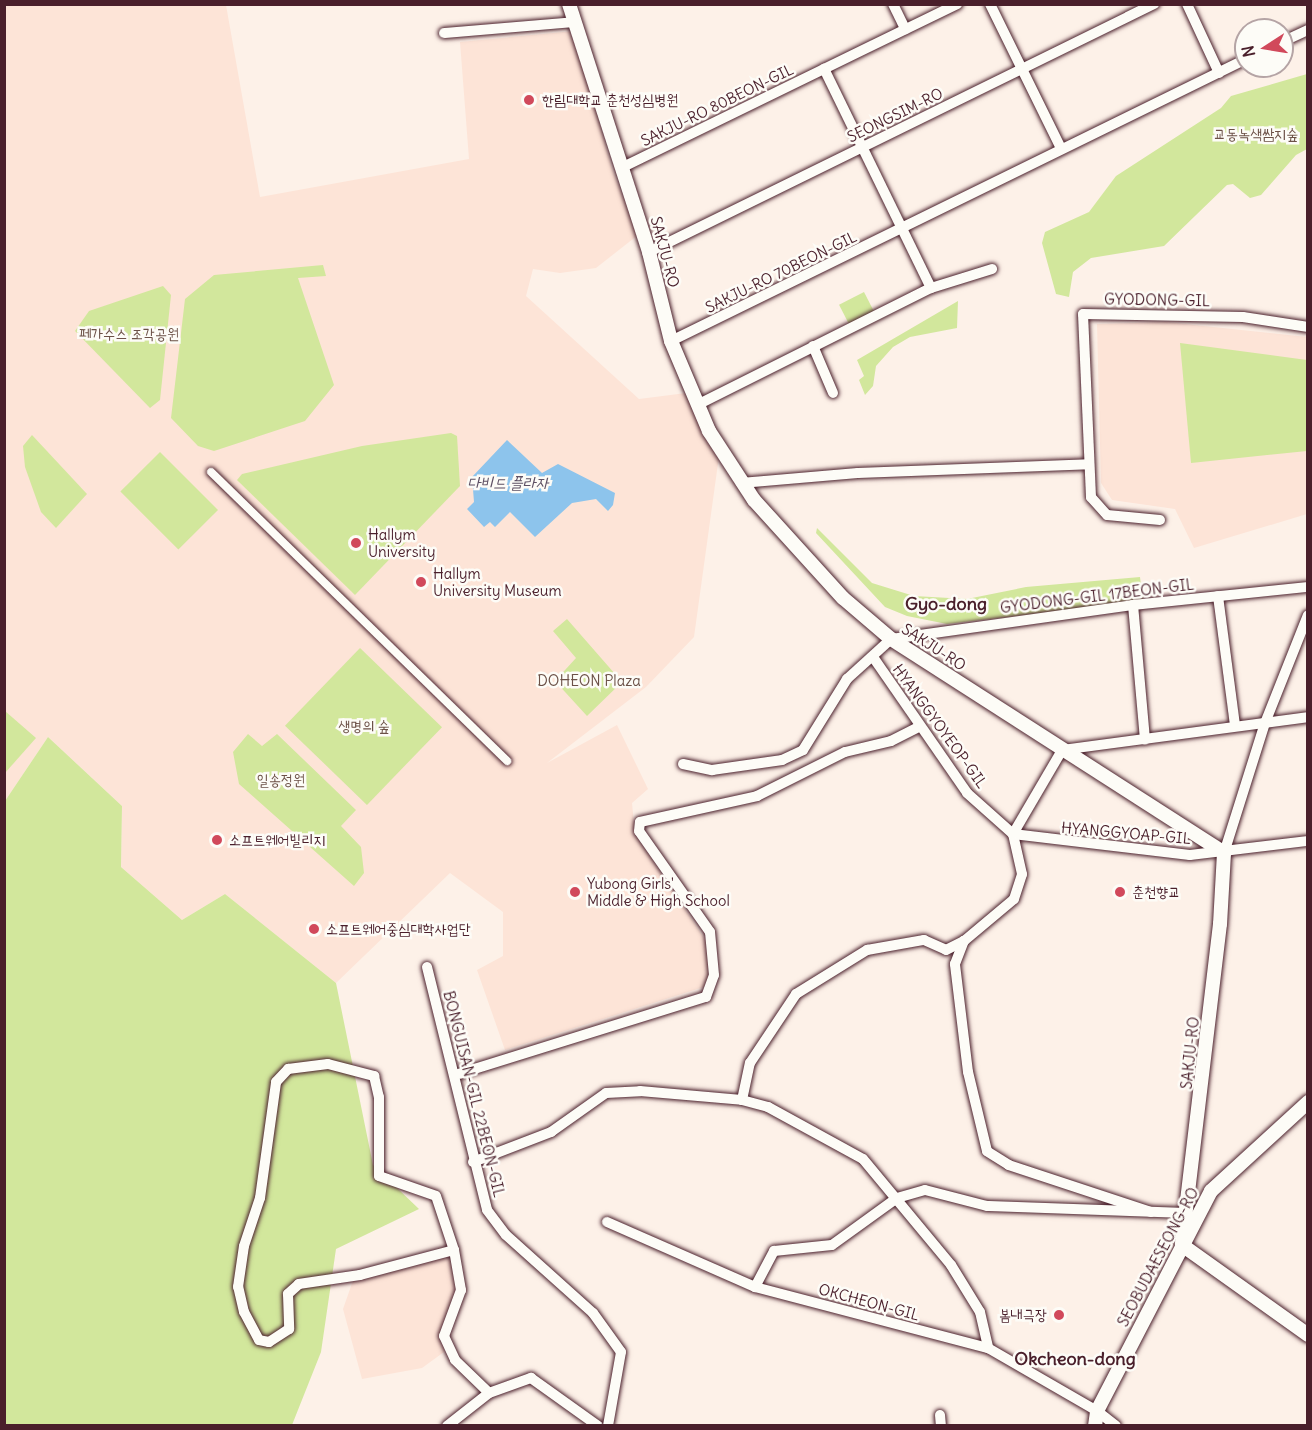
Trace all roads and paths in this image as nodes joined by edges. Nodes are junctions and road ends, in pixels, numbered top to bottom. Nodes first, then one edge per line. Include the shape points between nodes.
1 (569, 4) edge
2 (893, 4) edge
3 (957, 4) edge
4 (990, 4) edge
5 (1154, 4) edge
6 (1187, 4) edge
7 (575, 22) junction
8 (905, 29) junction
9 (1308, 30) edge
10 (444, 33) dead end
11 (1294, 36) edge
12 (1234, 65) edge
13 (824, 69) junction
14 (1022, 70) junction
15 (1219, 73) junction
16 (862, 148) junction
17 (1061, 148) junction
18 (622, 167) junction
19 (904, 230) junction
20 (649, 252) junction
21 (992, 269) dead end
22 (931, 288) junction
23 (1308, 327) edge
24 (671, 341) junction
25 (813, 346) junction
26 (833, 393) dead end
27 (699, 404) junction
28 (1089, 464) junction
29 (212, 472) dead end
30 (741, 483) junction
31 (1160, 520) dead end
32 (1308, 586) edge
33 (1218, 596) junction
34 (1133, 605) junction
35 (1308, 615) edge
36 (891, 639) junction
37 (873, 657) junction
38 (1308, 717) edge
39 (1264, 723) junction
40 (1235, 725) junction
41 (919, 728) junction
42 (1145, 739) junction
43 (1062, 750) junction
44 (507, 761) dead end
45 (683, 764) dead end
46 (1013, 834) junction
47 (1308, 841) edge
48 (1224, 853) junction
49 (964, 941) junction
50 (428, 967) dead end
51 (455, 1075) junction
52 (742, 1100) junction
53 (1308, 1102) edge
54 (473, 1162) junction
55 (897, 1198) junction
56 (1151, 1212) junction
57 (1188, 1213) junction
58 (607, 1222) dead end
59 (1182, 1245) junction
60 (454, 1250) junction
61 (755, 1287) junction
62 (1308, 1335) edge
63 (988, 1348) junction
64 (489, 1393) junction
65 (1097, 1411) junction
66 (448, 1425) edge
67 (598, 1425) edge
68 (608, 1425) edge
69 (1095, 1425) edge
70 (1116, 1425) edge

1 - 7 street, SAKJU-RO
2 - 8 street
3 - 8 street, SAKJU-RO 80BEON-GIL
4 - 14 street
5 - 14 street, SEONGSIM-RO
6 - 15 street
7 - 10 street
7 - 18 street, SAKJU-RO
8 - 13 street, SAKJU-RO 80BEON-GIL
9 - 11 street
12 - 15 street, SAKJU-RO 70BEON-GIL
13 - 16 street
13 - 18 street, SAKJU-RO 80BEON-GIL
14 - 16 street, SEONGSIM-RO
14 - 17 street
15 - 17 street, SAKJU-RO 70BEON-GIL
16 - 19 street
16 - 20 street, SEONGSIM-RO
17 - 19 street, SAKJU-RO 70BEON-GIL
18 - 20 street, SAKJU-RO
19 - 22 street
19 - 24 street, SAKJU-RO 70BEON-GIL
20 - 24 street, SAKJU-RO
21 - 22 street
22 - 25 street
23 - 28 street, GYODONG-GIL via 1243,317 1083,314
24 - 27 street, SAKJU-RO
25 - 26 street
25 - 27 street
27 - 30 street, SAKJU-RO via 709,431
28 - 30 street
28 - 31 street, GYODONG-GIL via 1091,497 1100,510 1107,515
29 - 44 street
30 - 36 street, SAKJU-RO via 843,598
32 - 33 street, GYODONG-GIL 17BEON-GIL
33 - 34 street, GYODONG-GIL 17BEON-GIL
33 - 40 street
34 - 36 street, GYODONG-GIL 17BEON-GIL
34 - 42 street
35 - 39 street
36 - 37 street
36 - 43 street, SAKJU-RO
37 - 41 street, HYANGGYOYEOP-GIL
37 - 45 street via 847,680 803,750 782,760 712,770
38 - 39 street
39 - 40 street
39 - 48 street
40 - 42 street
41 - 46 street, HYANGGYOYEOP-GIL via 967,793
41 - 51 street via 891,741 846,752 757,796 639,822 639,831 710,932 714,975 706,997
42 - 43 street
43 - 46 street
43 - 48 street, SAKJU-RO
46 - 48 street, HYANGGYOAP-GIL via 1190,855
46 - 49 street via 1022,874 1014,899
47 - 48 street, HYANGGYOAP-GIL
48 - 57 street, SAKJU-RO via 1220,924
49 - 52 street via 946,950 924,939 867,950 796,994 750,1064
49 - 56 street via 955,964 968,1072 987,1151 1009,1165
50 - 51 street, BONGUISAN-GIL 22BEON-GIL
51 - 54 street, BONGUISAN-GIL 22BEON-GIL
52 - 54 street via 640,1091 606,1093 551,1132
52 - 55 street via 768,1107 863,1159
53 - 59 street, SEOBUDAESEONG-RO via 1210,1191
54 - 68 street, BONGUISAN-GIL 22BEON-GIL via 487,1209 506,1235 593,1313 621,1352
55 - 56 street via 925,1190 987,1206
55 - 61 street via 832,1245 774,1251
55 - 63 street via 951,1265 980,1312
56 - 57 street
57 - 59 street, SAKJU-RO
58 - 61 street, OKCHEON-GIL
59 - 62 street
59 - 65 street, SEOBUDAESEONG-RO
60 - 60 street via 436,1196 379,1176 379,1097 374,1076 327,1064 288,1069 276,1082 261,1198 244,1246 238,1287 244,1312 259,1340 269,1342 289,1329 288,1294 299,1284 360,1275
60 - 64 street via 461,1290 444,1336 455,1360
61 - 63 street, OKCHEON-GIL
63 - 65 street, OKCHEON-GIL
64 - 66 street
64 - 67 street via 531,1378
65 - 69 street, SEOBUDAESEONG-RO
65 - 70 street, OKCHEON-GIL

